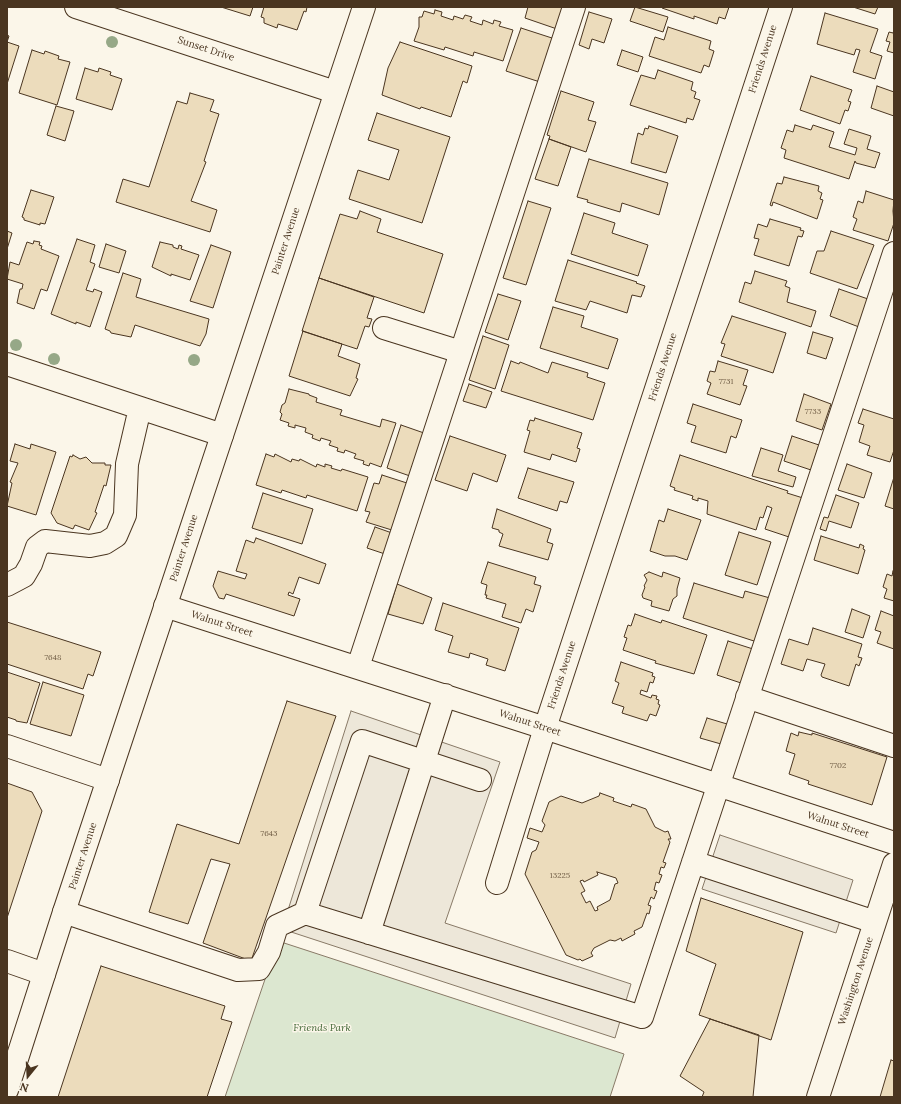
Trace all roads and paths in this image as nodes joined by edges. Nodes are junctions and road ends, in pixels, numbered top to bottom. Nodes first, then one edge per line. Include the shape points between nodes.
1 (76, 7) edge
2 (364, 7) edge
3 (574, 7) edge
4 (781, 7) edge
5 (335, 92) junction
6 (894, 254) edge
7 (384, 328) dead end
8 (461, 352) junction
9 (7, 364) edge
10 (140, 408) junction
11 (222, 435) junction
12 (7, 585) edge
13 (165, 606) junction
14 (358, 667) junction
15 (445, 695) junction
16 (747, 698) junction
17 (545, 728) junction
18 (7, 746) edge
19 (894, 746) edge
20 (424, 762) junction
21 (108, 780) junction
22 (480, 780) dead end
23 (718, 785) junction
24 (894, 843) edge
25 (693, 862) junction
26 (894, 864) edge
27 (497, 883) dead end
28 (64, 912) junction
29 (305, 913) junction
30 (875, 922) junction
31 (369, 933) junction
32 (7, 961) edge
33 (44, 974) junction
34 (7, 1090) edge
35 (818, 1097) edge

1 - 5 street, Sunset Drive
2 - 5 street, Painter Avenue
3 - 8 street
4 - 17 street, Friends Avenue
5 - 11 street, Painter Avenue
6 - 16 street
7 - 8 street
8 - 14 street
9 - 10 street
10 - 11 street
10 - 12 street via 127,464 125,515 116,536 105,543 90,546 44,541 37,546 24,576
11 - 13 street, Painter Avenue
13 - 14 street, Walnut Street
13 - 21 street, Painter Avenue
14 - 15 street, Walnut Street
15 - 17 street, Walnut Street
15 - 20 street
16 - 19 street
16 - 23 street
17 - 23 street, Walnut Street
17 - 27 street, Friends Avenue
18 - 21 street
20 - 22 street
20 - 29 street via 362,741
20 - 31 street
21 - 28 street, Painter Avenue
23 - 24 street, Walnut Street
23 - 25 street
25 - 30 street
25 - 31 street via 642,1017
26 - 30 street, Washington Avenue
28 - 29 street via 238,970 258,969 269,952 277,926
28 - 33 street, Painter Avenue
29 - 31 street
30 - 35 street, Washington Avenue
32 - 33 street
33 - 34 street, Painter Avenue

